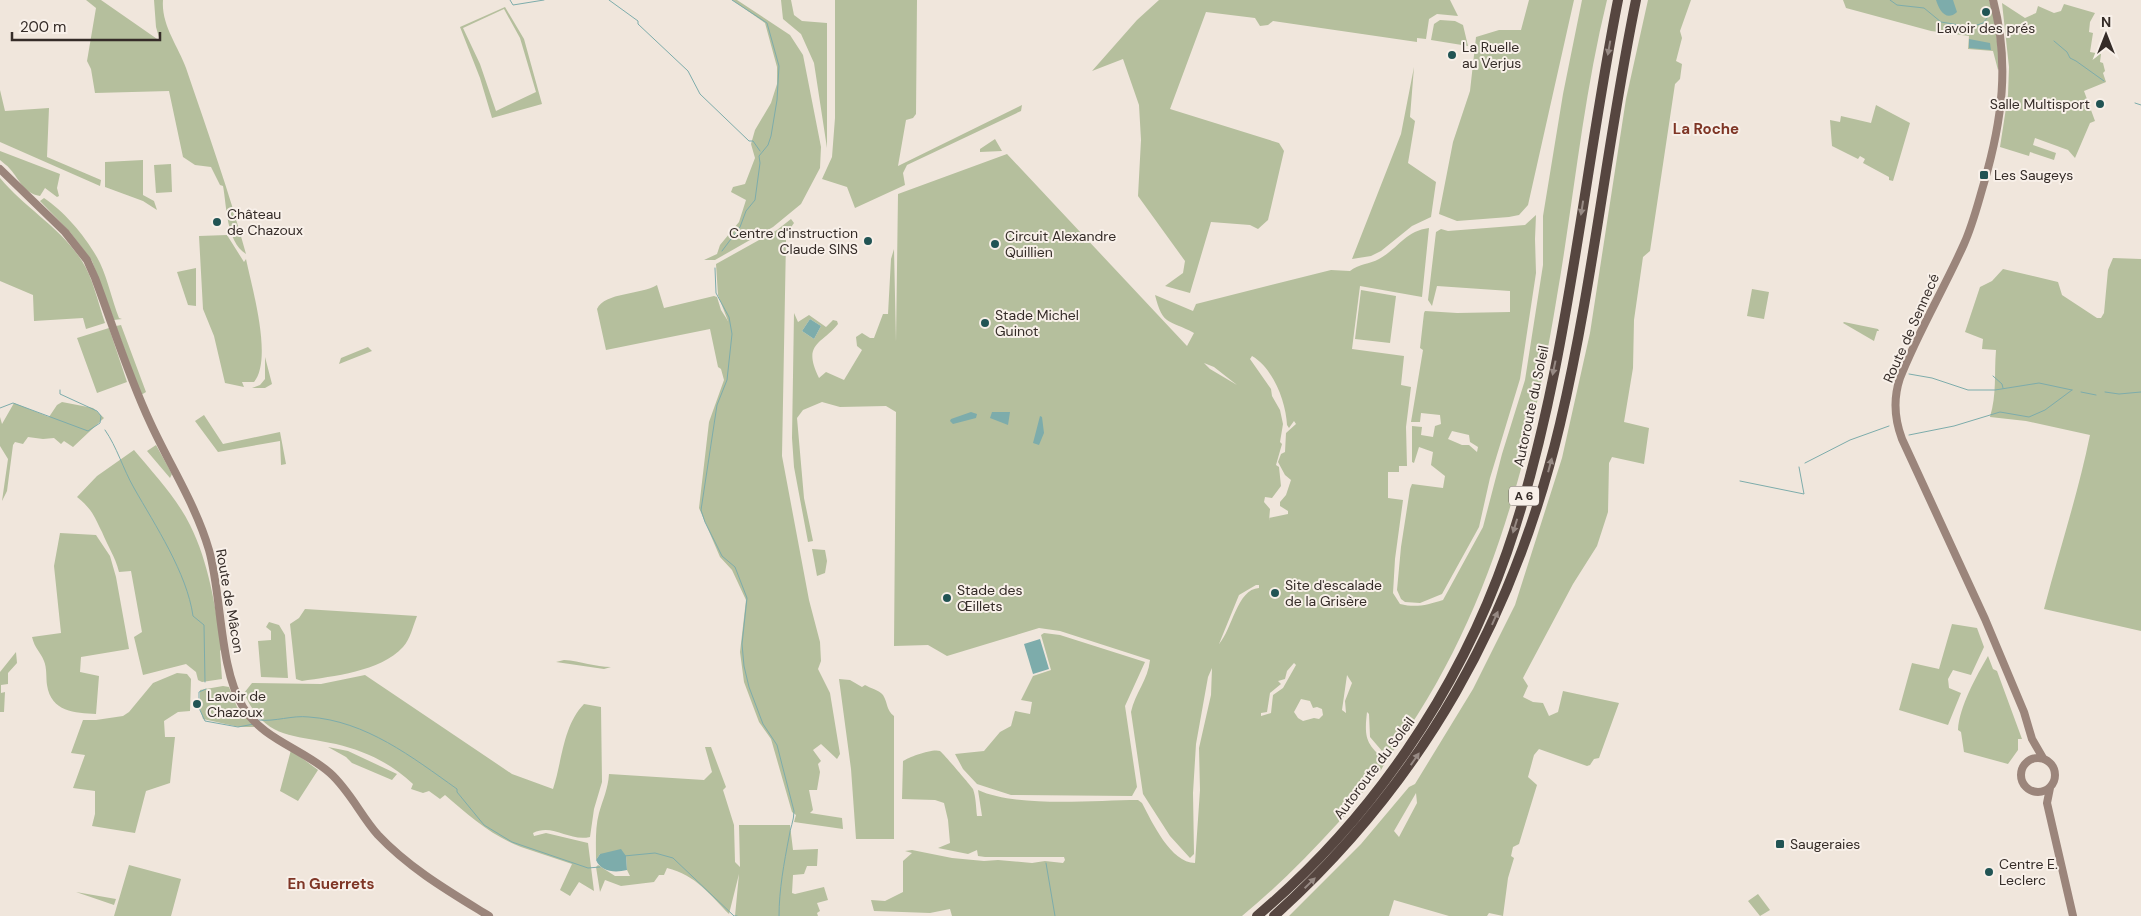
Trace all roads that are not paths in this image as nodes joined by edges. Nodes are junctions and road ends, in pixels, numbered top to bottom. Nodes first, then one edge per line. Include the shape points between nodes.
1 (1618, 0) edge
2 (1636, 0) edge
3 (1993, 0) edge
4 (0, 169) edge
5 (2032, 739) junction
6 (2043, 758) junction
7 (2029, 760) junction
8 (2050, 788) junction
9 (2034, 792) junction
10 (2047, 803) junction
11 (489, 916) edge
12 (1257, 916) edge
13 (1274, 916) edge
14 (2073, 916) edge

1 -> 12 highway, Autoroute du Soleil / A 6 via 1544,412 1523,500 1494,587 1449,683 1397,764 1334,842
13 -> 2 highway, Autoroute du Soleil / A 6 via 1341,851 1411,764 1462,683 1508,589 1539,503 1571,374
3 - 5 street, Route de Sennecé via 2003,47 2004,77 1992,154 1970,229 1904,369 1896,391 1895,407 1902,439 1984,619 2024,712
4 - 11 street, Route de Mâcon via 65,232 87,260 134,386 206,539 216,578 232,682 241,703 255,722 330,773 377,834 400,856
5 - 6 street, Route de Sennecé
5 - 7 street, Route de Sennecé
6 - 7 street
6 - 8 street via 2051,764 2055,774
7 - 9 street via 2020,777 2024,787
8 - 9 street
8 - 10 street
9 - 10 street
10 - 14 street

